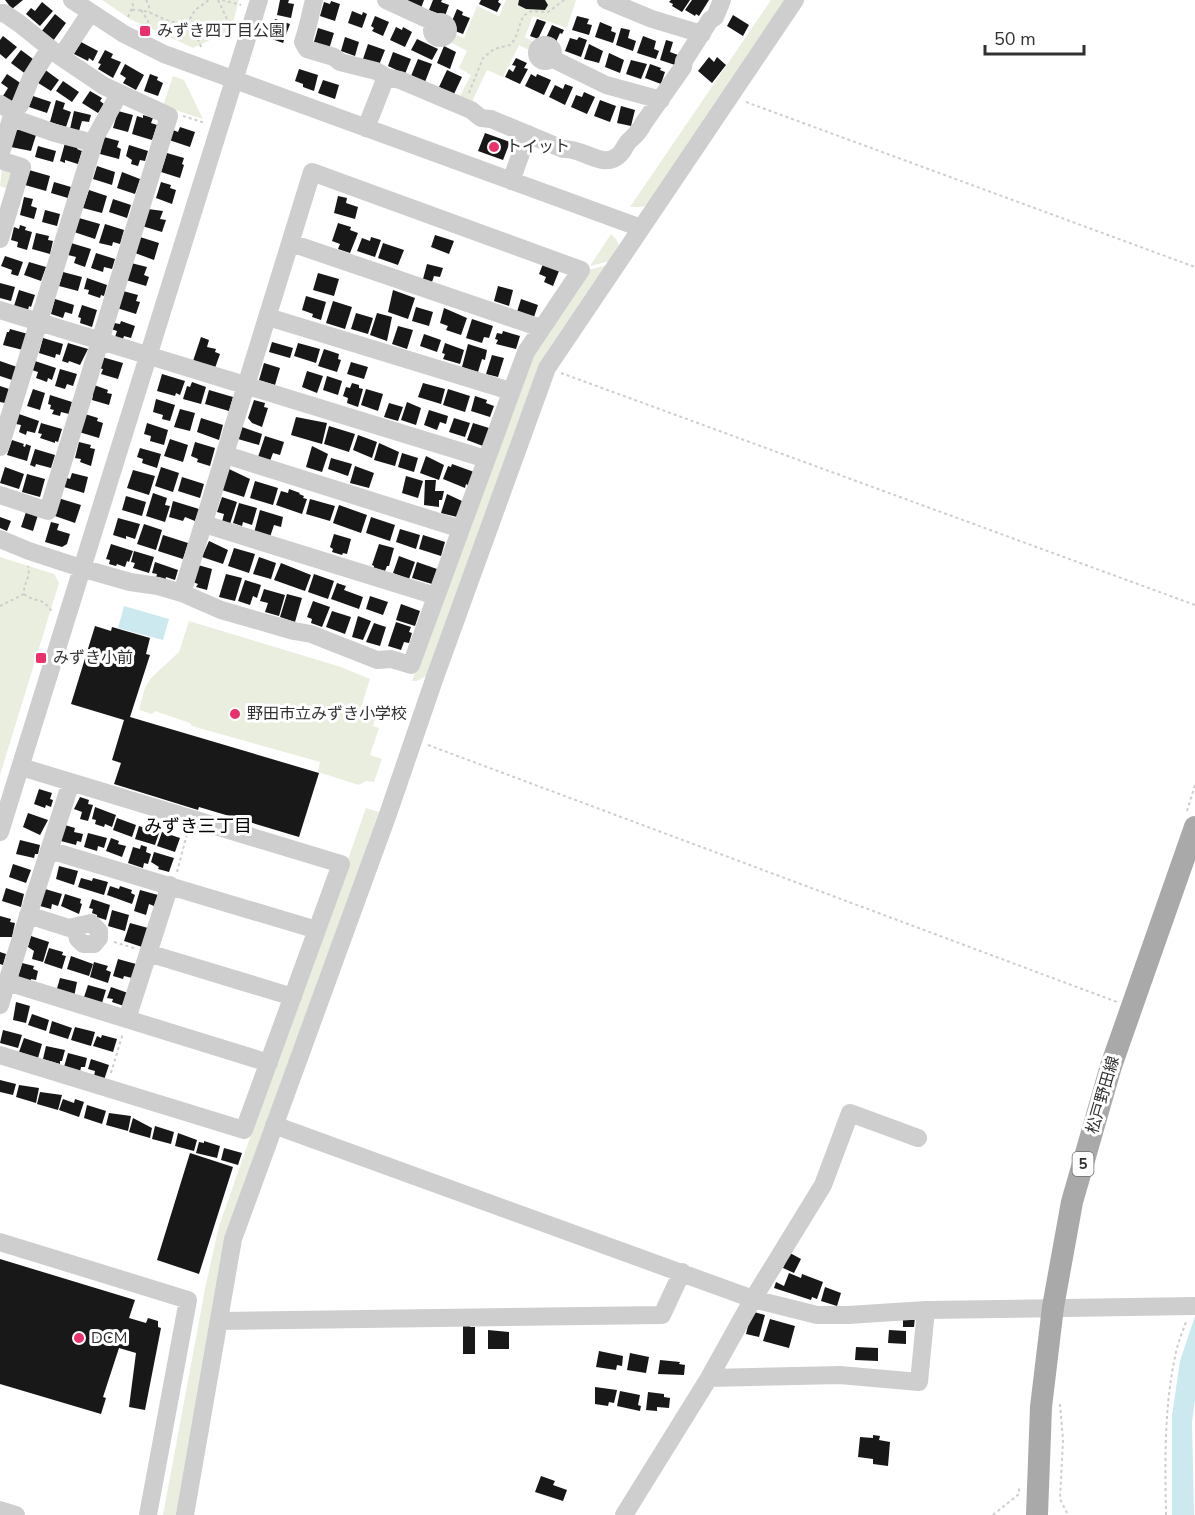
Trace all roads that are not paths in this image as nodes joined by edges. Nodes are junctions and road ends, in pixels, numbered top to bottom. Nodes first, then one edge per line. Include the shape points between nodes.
1 (72, 0) edge
2 (258, 0) edge
3 (314, 0) edge
4 (386, 0) edge
5 (606, 0) edge
6 (722, 0) edge
7 (795, 0) edge
8 (0, 13) edge
9 (90, 13) junction
10 (436, 23) dead end
11 (702, 34) junction
12 (56, 52) junction
13 (551, 58) dead end
14 (386, 77) junction
15 (234, 80) junction
16 (119, 93) junction
17 (661, 100) junction
18 (8, 111) edge
19 (366, 128) junction
20 (528, 134) junction
21 (93, 143) junction
22 (0, 158) edge
23 (511, 181) junction
24 (7, 194) edge
25 (641, 228) junction
26 (0, 239) edge
27 (291, 243) junction
28 (0, 310) edge
29 (268, 317) junction
30 (39, 322) junction
31 (541, 328) junction
32 (99, 339) junction
33 (147, 355) junction
34 (246, 385) junction
35 (510, 391) junction
36 (0, 447) edge
37 (226, 455) junction
38 (486, 459) junction
39 (0, 495) edge
40 (204, 524) junction
41 (461, 529) junction
42 (0, 539) edge
43 (81, 568) junction
44 (182, 593) junction
45 (436, 597) junction
46 (21, 767) junction
47 (71, 782) junction
48 (1195, 827) edge
49 (0, 832) edge
50 (50, 850) junction
51 (171, 886) junction
52 (28, 915) junction
53 (317, 930) junction
54 (99, 937) road end
55 (148, 953) junction
56 (7, 982) junction
57 (293, 997) junction
58 (0, 1005) edge
59 (127, 1020) junction
60 (0, 1055) edge
61 (269, 1063) junction
62 (274, 1125) junction
63 (918, 1138) dead end
64 (0, 1242) edge
65 (682, 1272) junction
66 (753, 1299) junction
67 (1193, 1306) edge
68 (1053, 1307) junction
69 (926, 1310) junction
70 (219, 1321) junction
71 (710, 1378) junction
72 (0, 1510) edge
73 (16, 1515) edge
74 (148, 1515) edge
75 (185, 1515) edge
76 (624, 1515) edge
77 (1037, 1515) edge

1 - 9 street
2 - 15 street
3 - 14 street via 303,42 307,49
4 - 10 street
5 - 11 street
6 - 11 street
7 - 25 street
8 - 12 street
9 - 12 street
9 - 15 street via 164,54
11 - 17 street
12 - 16 street
12 - 18 street via 31,78 20,105
13 - 17 street via 606,85
14 - 19 street
14 - 20 street
15 - 19 street
15 - 33 street
16 - 21 street
16 - 32 street via 169,116
17 - 20 street via 638,134 619,156 608,162
18 - 21 street via 55,133
18 - 22 street
19 - 23 street
20 - 23 street
21 - 30 street
22 - 24 street via 22,167
23 - 25 street
24 - 26 street
25 - 62 street via 548,368
27 - 29 street
27 - 31 street
27 - 31 street via 312,172 581,270
28 - 30 street
29 - 34 street
29 - 35 street
30 - 32 street
30 - 36 street
31 - 35 street via 525,352
32 - 33 street
32 - 39 street via 48,511
33 - 34 street
33 - 43 street
34 - 37 street
34 - 38 street
35 - 38 street
37 - 40 street
37 - 41 street
38 - 41 street
40 - 44 street
40 - 45 street
41 - 45 street
42 - 43 street
43 - 44 street
43 - 46 street
44 - 45 street via 221,610 310,634 377,660 392,659 411,665
46 - 47 street
46 - 49 street
47 - 50 street
47 - 53 street via 341,864
48 - 68 main road, 松戸野田線 / 5 via 1111,1066 1072,1202
50 - 51 street
50 - 52 street
51 - 53 street
51 - 55 street
52 - 54 street via 69,928 91,923 97,927
52 - 56 street
53 - 57 street
55 - 57 street
55 - 59 street
56 - 58 street
56 - 59 street
57 - 61 street
59 - 61 street
60 - 61 street via 244,1130
62 - 65 street
62 - 70 street via 233,1239
63 - 66 street via 850,1113 823,1185
64 - 74 street via 188,1300
65 - 66 street
65 - 70 street via 662,1315
66 - 69 street via 817,1315
66 - 71 street
67 - 68 street
68 - 69 street
68 - 77 main road, 松戸野田線 / 5 via 1041,1407
69 - 71 street via 919,1382 840,1375
70 - 75 street
71 - 76 street
72 - 73 street

